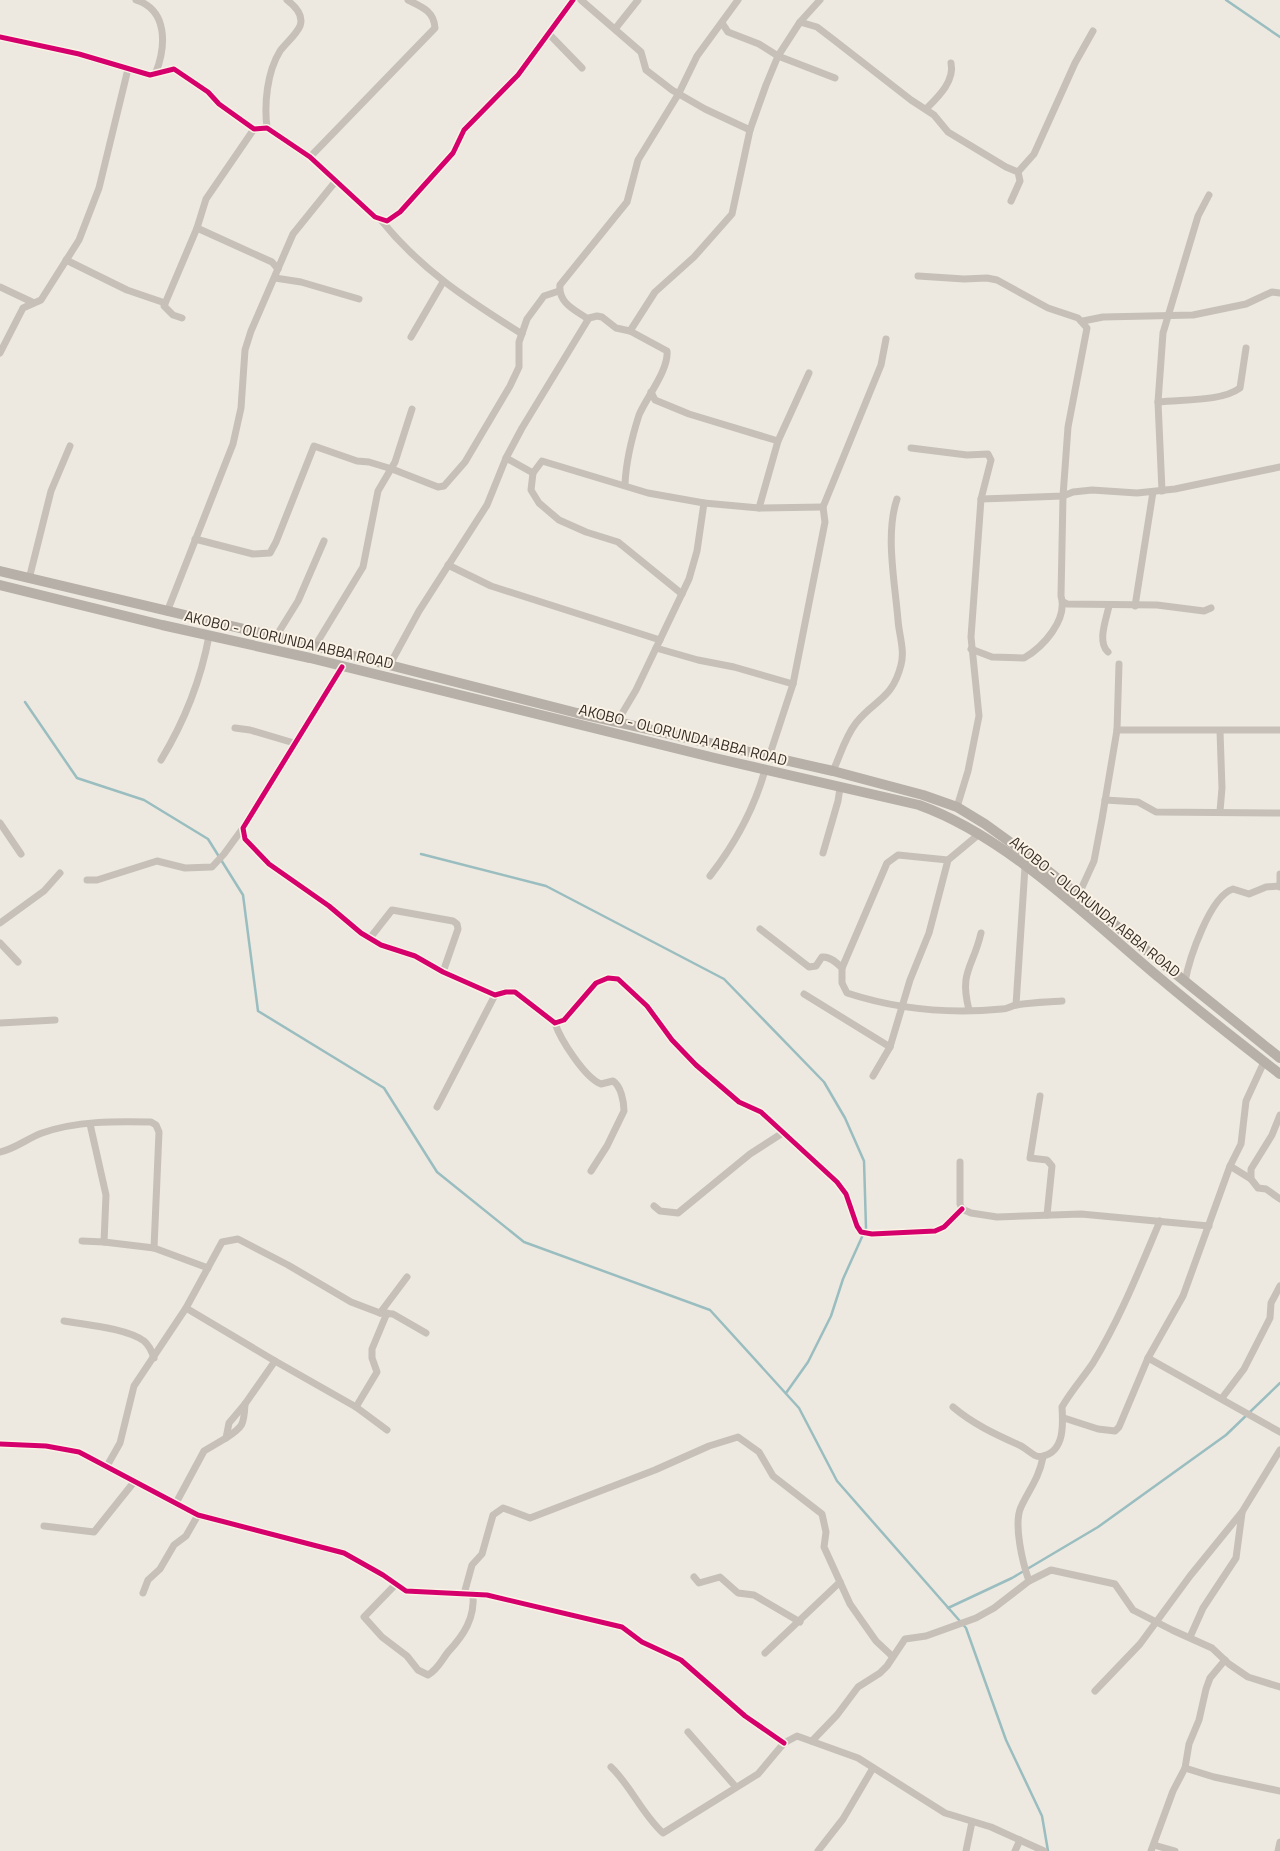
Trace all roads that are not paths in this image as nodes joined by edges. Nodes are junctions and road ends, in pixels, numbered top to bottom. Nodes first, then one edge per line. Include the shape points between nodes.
1 (136, 0) edge
2 (287, 0) edge
3 (408, 0) edge
4 (573, 0) edge
5 (581, 0) edge
6 (638, 0) edge
7 (738, 0) edge
8 (820, 0) edge
9 (800, 22) junction
10 (722, 23) junction
11 (615, 29) junction
12 (1093, 31) dead end
13 (549, 34) junction
14 (0, 37) edge
15 (778, 56) junction
16 (951, 63) dead end
17 (582, 68) dead end
18 (128, 69) junction
19 (156, 72) junction
20 (835, 78) dead end
21 (678, 93) junction
22 (926, 109) junction
23 (267, 128) junction
24 (254, 129) junction
25 (750, 130) junction
26 (310, 157) junction
27 (1018, 172) junction
28 (335, 182) junction
29 (1209, 195) dead end
30 (1011, 201) dead end
31 (381, 220) junction
32 (197, 228) junction
33 (66, 260) junction
34 (278, 269) junction
35 (918, 276) dead end
36 (275, 278) junction
37 (443, 282) junction
38 (0, 287) edge
39 (560, 291) junction
40 (1280, 293) edge
41 (359, 298) dead end
42 (32, 302) junction
43 (165, 303) junction
44 (1167, 316) junction
45 (182, 318) dead end
46 (588, 319) junction
47 (1083, 321) junction
48 (630, 331) junction
49 (522, 334) junction
50 (411, 337) dead end
51 (886, 340) dead end
52 (1246, 348) dead end
53 (0, 353) edge
54 (809, 373) dead end
55 (651, 392) junction
56 (655, 400) junction
57 (1158, 402) junction
58 (645, 404) junction
59 (412, 409) dead end
60 (778, 441) junction
61 (70, 446) dead end
62 (911, 448) dead end
63 (506, 458) junction
64 (1280, 467) edge
65 (392, 469) junction
66 (533, 473) junction
67 (625, 484) junction
68 (1162, 491) junction
69 (1153, 492) junction
70 (1063, 496) junction
71 (897, 499) dead end
72 (981, 499) junction
73 (704, 502) junction
74 (824, 507) junction
75 (759, 508) junction
76 (196, 539) junction
77 (324, 542) dead end
78 (448, 565) junction
79 (0, 571) edge
80 (29, 579) junction
81 (0, 585) edge
82 (682, 594) junction
83 (108, 597) junction
84 (1063, 602) junction
85 (1109, 606) junction
86 (1136, 606) junction
87 (1211, 608) dead end
88 (105, 612) junction
89 (167, 612) junction
90 (209, 636) junction
91 (275, 638) junction
92 (660, 640) junction
93 (315, 646) junction
94 (656, 648) junction
95 (971, 649) junction
96 (1108, 652) dead end
97 (1119, 664) dead end
98 (389, 666) junction
99 (342, 667) junction
100 (793, 684) junction
101 (617, 722) junction
102 (235, 728) dead end
103 (1117, 730) junction
104 (1280, 730) edge
105 (1220, 731) junction
106 (294, 743) junction
107 (769, 757) junction
108 (161, 760) dead end
109 (765, 770) junction
110 (833, 772) junction
111 (865, 780) junction
112 (840, 788) junction
113 (862, 793) junction
114 (1105, 800) junction
115 (957, 808) junction
116 (1220, 812) junction
117 (1280, 813) edge
118 (0, 823) edge
119 (244, 828) junction
120 (978, 834) junction
121 (21, 854) dead end
122 (823, 854) dead end
123 (948, 860) junction
124 (1025, 867) junction
125 (60, 873) dead end
126 (1280, 874) edge
127 (710, 876) dead end
128 (87, 880) dead end
129 (1280, 886) edge
130 (1078, 896) junction
131 (0, 922) edge
132 (760, 929) dead end
133 (981, 933) dead end
134 (370, 938) junction
135 (0, 943) edge
136 (18, 962) dead end
137 (842, 968) junction
138 (443, 972) junction
139 (1185, 982) junction
140 (804, 994) dead end
141 (495, 995) junction
142 (1062, 1001) dead end
143 (1016, 1005) junction
144 (902, 1007) junction
145 (970, 1010) junction
146 (55, 1020) dead end
147 (0, 1023) edge
148 (555, 1023) junction
149 (890, 1047) junction
150 (1279, 1056) edge
151 (1264, 1062) junction
152 (1280, 1074) edge
153 (873, 1076) dead end
154 (1040, 1096) dead end
155 (437, 1107) dead end
156 (1280, 1116) edge
157 (90, 1124) junction
158 (781, 1134) junction
159 (0, 1152) edge
160 (960, 1162) dead end
161 (1230, 1166) junction
162 (591, 1171) dead end
163 (1251, 1179) junction
164 (1280, 1199) edge
165 (654, 1206) dead end
166 (962, 1209) junction
167 (1047, 1215) junction
168 (1160, 1221) junction
169 (1209, 1226) junction
170 (82, 1241) dead end
171 (104, 1242) junction
172 (154, 1248) junction
173 (208, 1268) junction
174 (407, 1277) dead end
175 (1280, 1286) edge
176 (186, 1308) junction
177 (384, 1313) junction
178 (64, 1321) dead end
179 (426, 1333) dead end
180 (154, 1358) junction
181 (1148, 1358) junction
182 (275, 1361) junction
183 (1222, 1398) junction
184 (245, 1404) junction
185 (356, 1407) junction
186 (953, 1407) dead end
187 (1064, 1418) junction
188 (387, 1430) dead end
189 (1280, 1432) edge
190 (226, 1438) junction
191 (0, 1444) edge
192 (1280, 1450) edge
193 (1043, 1456) junction
194 (108, 1466) junction
195 (134, 1482) junction
196 (176, 1503) junction
197 (1242, 1512) junction
198 (198, 1515) junction
199 (44, 1526) dead end
200 (694, 1577) dead end
201 (1029, 1581) junction
202 (840, 1582) junction
203 (395, 1585) junction
204 (144, 1593) dead end
205 (464, 1594) junction
206 (473, 1594) junction
207 (1156, 1620) junction
208 (800, 1622) junction
209 (1190, 1637) junction
210 (766, 1653) dead end
211 (892, 1656) junction
212 (1224, 1660) junction
213 (1280, 1687) edge
214 (1095, 1691) dead end
215 (688, 1732) dead end
216 (812, 1741) junction
217 (784, 1743) junction
218 (611, 1767) dead end
219 (873, 1768) junction
220 (1185, 1768) junction
221 (735, 1786) junction
222 (1280, 1792) edge
223 (972, 1822) junction
224 (1020, 1840) junction
225 (1280, 1842) edge
226 (1153, 1848) edge
227 (818, 1851) edge
228 (966, 1851) edge
229 (1015, 1851) edge
230 (1044, 1851) edge
231 (1175, 1851) edge
232 (1278, 1851) edge

1 - 19 street via 146,3 163,28 162,57
2 - 23 street via 301,16 300,26 276,60 268,85
3 - 26 street via 425,8 434,19 435,28
4 - 13 street
5 - 11 street
6 - 11 street
7 - 10 street
8 - 9 street
9 - 15 street
9 - 22 street via 817,28
10 - 15 street via 728,32 759,44
10 - 21 street via 697,56
11 - 21 street via 641,52 646,70
12 - 27 street via 1034,154
13 - 17 street
13 - 31 street via 509,86 464,130 453,153 400,212
14 - 18 street via 79,54
15 - 20 street
15 - 25 street
16 - 22 street via 951,76
18 - 19 street via 150,75
18 - 33 street via 99,188 79,240
19 - 24 street via 174,69
21 - 25 street
21 - 39 street via 638,160 627,202 565,277
22 - 27 street via 948,132
23 - 24 street
23 - 26 street
24 - 32 street via 206,198
25 - 48 street via 732,214 694,257 655,292
26 - 28 street
27 - 30 street via 1020,181
28 - 31 street
28 - 34 street via 293,234
29 - 44 street via 1198,216
31 - 37 street via 404,248
32 - 34 street via 272,262
32 - 43 street
33 - 42 street via 41,300
33 - 43 street via 127,290
34 - 36 street
35 - 47 street via 997,280 1048,308
36 - 41 street
36 - 76 street via 245,350 241,408 233,444
37 - 49 street
37 - 50 street
38 - 42 street
39 - 46 street via 563,301
39 - 49 street via 544,296 537,303
40 - 44 street via 1263,295 1246,304 1220,310
42 - 53 street via 23,308
43 - 45 street via 166,310
44 - 47 street via 1103,317
44 - 57 street
46 - 48 street via 597,316 616,328
46 - 63 street
47 - 70 street via 1087,328 1068,427
48 - 55 street via 666,352 666,362
49 - 65 street via 519,367 510,386 452,480 438,487
51 - 74 street via 881,364
52 - 57 street via 1240,388 1233,394
54 - 60 street
55 - 56 street
55 - 58 street
56 - 58 street
56 - 60 street via 689,414
57 - 68 street
58 - 67 street via 626,462
59 - 65 street
60 - 75 street
61 - 80 street via 51,491
62 - 72 street via 967,455 988,454 991,460
63 - 66 street
63 - 78 street via 487,505
64 - 68 street via 1214,483
65 - 76 street via 314,446 270,553 253,554
65 - 93 street via 378,491 363,567
66 - 67 street via 542,461
66 - 82 street via 531,490 559,520 618,542
67 - 73 street via 648,493
68 - 69 street
69 - 70 street via 1137,494 1092,490
69 - 86 street
70 - 72 street
70 - 84 street
71 - 110 street via 893,511 893,570 902,664 892,691 850,732
72 - 95 street
73 - 75 street
73 - 82 street via 697,550
74 - 75 street
74 - 100 street via 824,522
76 - 89 street
77 - 91 street via 298,601
78 - 92 street via 492,586
78 - 98 street
79 - 80 main road, AKOBO - OLORUNDA ABBA ROAD
80 - 83 main road, AKOBO - OLORUNDA ABBA ROAD
81 - 88 main road, AKOBO - OLORUNDA ABBA ROAD
82 - 92 street
83 - 88 main road
83 - 89 main road, AKOBO - OLORUNDA ABBA ROAD
84 - 85 street
84 - 95 street via 1056,628 1024,658 992,657
85 - 86 street
85 - 96 street via 1102,641
86 - 87 street via 1157,605 1204,612
88 - 90 main road, AKOBO - OLORUNDA ABBA ROAD
89 - 91 main road, AKOBO - OLORUNDA ABBA ROAD
90 - 99 main road, AKOBO - OLORUNDA ABBA ROAD
90 - 108 street via 204,663 177,733
91 - 93 main road, AKOBO - OLORUNDA ABBA ROAD
92 - 94 street
93 - 98 main road, AKOBO - OLORUNDA ABBA ROAD
94 - 100 street
94 - 101 street
95 - 115 street via 979,716
97 - 103 street
98 - 101 main road, AKOBO - OLORUNDA ABBA ROAD
99 - 106 street
99 - 109 main road, AKOBO - OLORUNDA ABBA ROAD
100 - 107 street
101 - 107 main road, AKOBO - OLORUNDA ABBA ROAD
102 - 106 street
103 - 105 street
103 - 114 street
104 - 105 street
105 - 116 street
106 - 119 street
107 - 110 main road, AKOBO - OLORUNDA ABBA ROAD
109 - 112 main road, AKOBO - OLORUNDA ABBA ROAD
109 - 127 street via 734,843
110 - 111 main road, AKOBO - OLORUNDA ABBA ROAD
111 - 113 main road
111 - 115 main road, AKOBO - OLORUNDA ABBA ROAD
112 - 113 main road, AKOBO - OLORUNDA ABBA ROAD
112 - 122 street
113 - 120 main road, AKOBO - OLORUNDA ABBA ROAD via 926,808 948,816
114 - 116 street via 1138,802 1156,812
114 - 130 street via 1094,861
115 - 130 main road, AKOBO - OLORUNDA ABBA ROAD via 1032,858
116 - 117 street
118 - 121 street
119 - 128 street via 212,866 185,868 157,861 97,880
119 - 134 street via 245,839 269,864
120 - 123 street
120 - 124 main road, AKOBO - OLORUNDA ABBA ROAD
123 - 137 street via 898,855 891,858
123 - 144 street via 929,933
124 - 143 street
124 - 151 main road, AKOBO - OLORUNDA ABBA ROAD
125 - 131 street via 44,891
126 - 129 street
129 - 139 street via 1266,887 1249,894 1233,890 1221,896 1187,969
130 - 139 main road, AKOBO - OLORUNDA ABBA ROAD
132 - 137 street via 809,967 816,966 820,959 826,957
133 - 145 street via 974,959 965,975
134 - 138 street via 415,956
134 - 138 street via 392,910 453,921 458,928
135 - 136 street
137 - 144 street via 842,983 847,992
138 - 141 street
139 - 150 main road, AKOBO - OLORUNDA ABBA ROAD
140 - 149 street
141 - 148 street via 515,992
141 - 155 street
142 - 143 street
143 - 145 street via 1004,1009
144 - 145 street
144 - 149 street
146 - 147 street
148 - 158 street via 564,1020 596,982 618,979 648,1006 696,1066 739,1102 760,1112
148 - 162 street via 570,1051 593,1080 601,1084 612,1081 618,1086 624,1107 607,1146
149 - 153 street
151 - 152 main road, AKOBO - OLORUNDA ABBA ROAD
151 - 161 street via 1246,1101 1241,1144
154 - 167 street via 1030,1154 1032,1159 1047,1160 1052,1166
156 - 163 street via 1250,1170
157 - 159 street via 44,1133
157 - 171 street via 106,1195
157 - 172 street via 112,1121 156,1125 159,1132
158 - 165 street via 750,1154 678,1213 660,1211
158 - 166 street via 837,1182 846,1194 861,1232 935,1231 944,1227
160 - 166 street
161 - 163 street
161 - 169 street
163 - 164 street via 1258,1188 1266,1189
166 - 167 street via 997,1217
167 - 168 street via 1081,1214
168 - 169 street
168 - 187 street via 1140,1271 1109,1333 1062,1407
169 - 181 street via 1183,1296
170 - 171 street
171 - 172 street
172 - 173 street
173 - 176 street
173 - 177 street via 222,1242 238,1239 351,1302
174 - 177 street
175 - 183 street via 1271,1303 1270,1318 1244,1369
176 - 180 street
176 - 182 street
177 - 179 street via 393,1314
177 - 185 street via 372,1349 377,1372
178 - 180 street via 137,1338 145,1342
180 - 194 street via 134,1386 120,1443
181 - 183 street
181 - 187 street via 1115,1431
182 - 184 street
182 - 185 street
183 - 189 street
184 - 190 street via 229,1423
184 - 190 street via 243,1424
185 - 188 street
186 - 193 street via 968,1420 1035,1456
187 - 193 street via 1057,1444
190 - 196 street via 204,1451
191 - 194 street via 61,1448 79,1452
192 - 197 street
193 - 201 street via 1035,1483 1020,1508 1018,1520
194 - 195 street
195 - 196 street
195 - 199 street via 94,1532
196 - 198 street
197 - 207 street
197 - 209 street via 1236,1558 1203,1608
198 - 203 street via 344,1553 383,1574
198 - 204 street via 186,1536 174,1545 160,1569 153,1574
200 - 208 street via 699,1583 720,1578 738,1593 754,1595
201 - 207 street via 1051,1570 1115,1584 1129,1606
201 - 211 street via 976,1618 926,1636 905,1639
202 - 205 street via 824,1547 826,1532 822,1514 773,1476 759,1452 738,1437 530,1518 503,1508 493,1515 482,1554 472,1565
202 - 208 street
202 - 211 street via 850,1604 876,1641
203 - 205 street via 406,1591
203 - 206 street via 364,1618 382,1638 428,1675 436,1670 465,1632 474,1608
205 - 206 street
206 - 217 street via 501,1597 622,1627 642,1642 681,1660 745,1716
207 - 209 street
207 - 214 street via 1140,1644
208 - 210 street
209 - 212 street via 1212,1648
211 - 216 street via 880,1673 858,1687
212 - 213 street via 1248,1677
212 - 220 street via 1206,1689
215 - 221 street
216 - 217 street via 797,1736
216 - 219 street via 858,1758
217 - 221 street via 758,1774
218 - 221 street via 663,1833
219 - 223 street via 945,1813
219 - 227 street via 843,1819
220 - 222 street
220 - 226 street via 1173,1791
223 - 224 street
223 - 228 street
224 - 229 street
224 - 230 street
225 - 232 street
226 - 231 street

